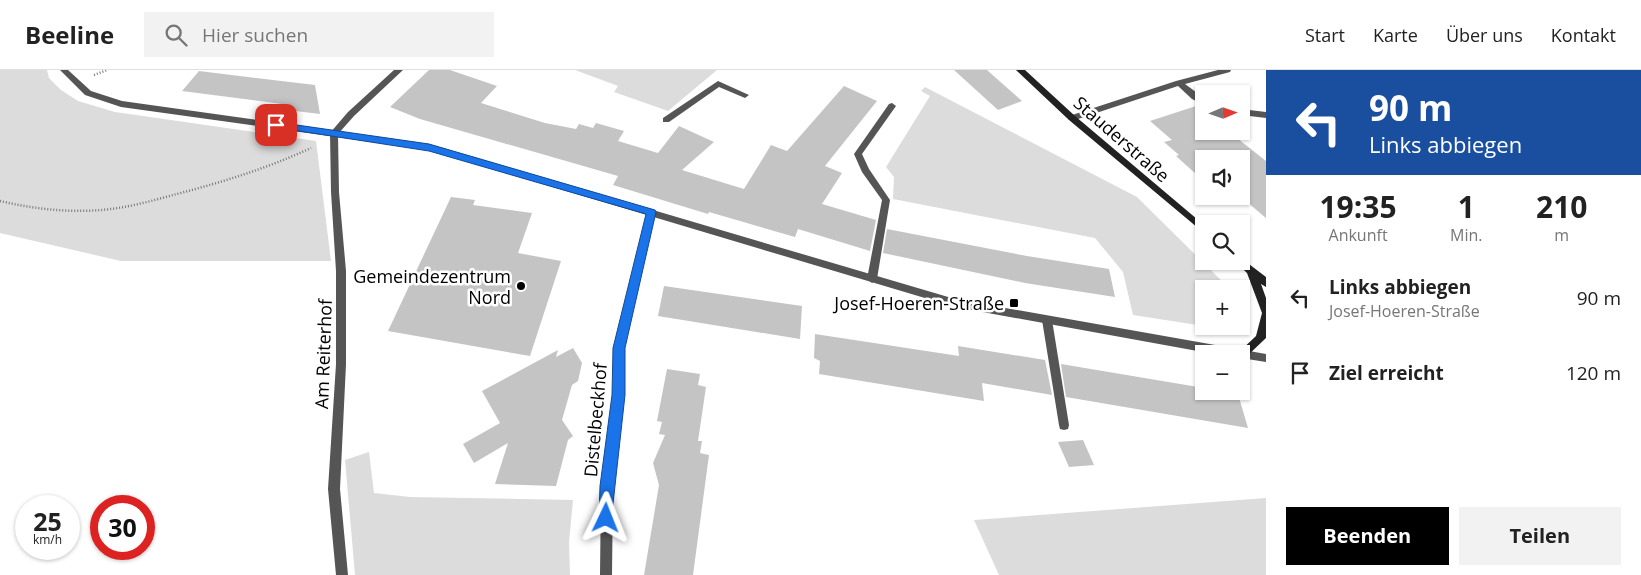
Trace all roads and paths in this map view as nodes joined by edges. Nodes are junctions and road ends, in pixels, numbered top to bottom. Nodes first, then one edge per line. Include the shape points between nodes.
1 (64, 70) edge
2 (399, 70) edge
3 (1020, 70) edge
4 (1227, 70) edge
5 (1180, 82) junction
6 (745, 95) dead end
7 (1195, 97) edge
8 (892, 106) dead end
9 (1250, 113) edge
10 (1266, 115) edge
11 (1072, 118) junction
12 (666, 120) dead end
13 (334, 133) junction
14 (0, 201) edge
15 (651, 212) junction
16 (1195, 222) edge
17 (1251, 270) joint
18 (872, 279) junction
19 (1266, 283) edge
20 (1266, 311) edge
21 (1266, 315) edge
22 (1047, 320) junction
23 (1195, 346) edge
24 (1250, 347) edge
25 (1250, 355) edge
26 (1266, 358) edge
27 (1064, 425) dead end
28 (342, 575) edge
29 (606, 575) edge

1 - 13 street via 88,93 121,104
2 - 13 street
3 - 11 main road, Stauderstraße
4 - 5 street
5 - 7 street
5 - 11 street
6 - 12 street via 718,84
8 - 18 street via 858,154 864,170 886,200
9 - 10 street
11 - 16 main road, Stauderstraße
13 - 14 path via 304,152 269,167 129,207 82,212
13 - 15 street via 429,147
13 - 28 street, Am Reiterhof via 341,281 341,364 334,489
15 - 18 street
15 - 29 street, Distelbeckhof via 619,348 618,395 607,486
17 - 19 main road
17 - 20 main road
18 - 22 street via 955,303
21 - 24 main road via 1261,338
22 - 23 street
22 - 27 street
25 - 26 street

